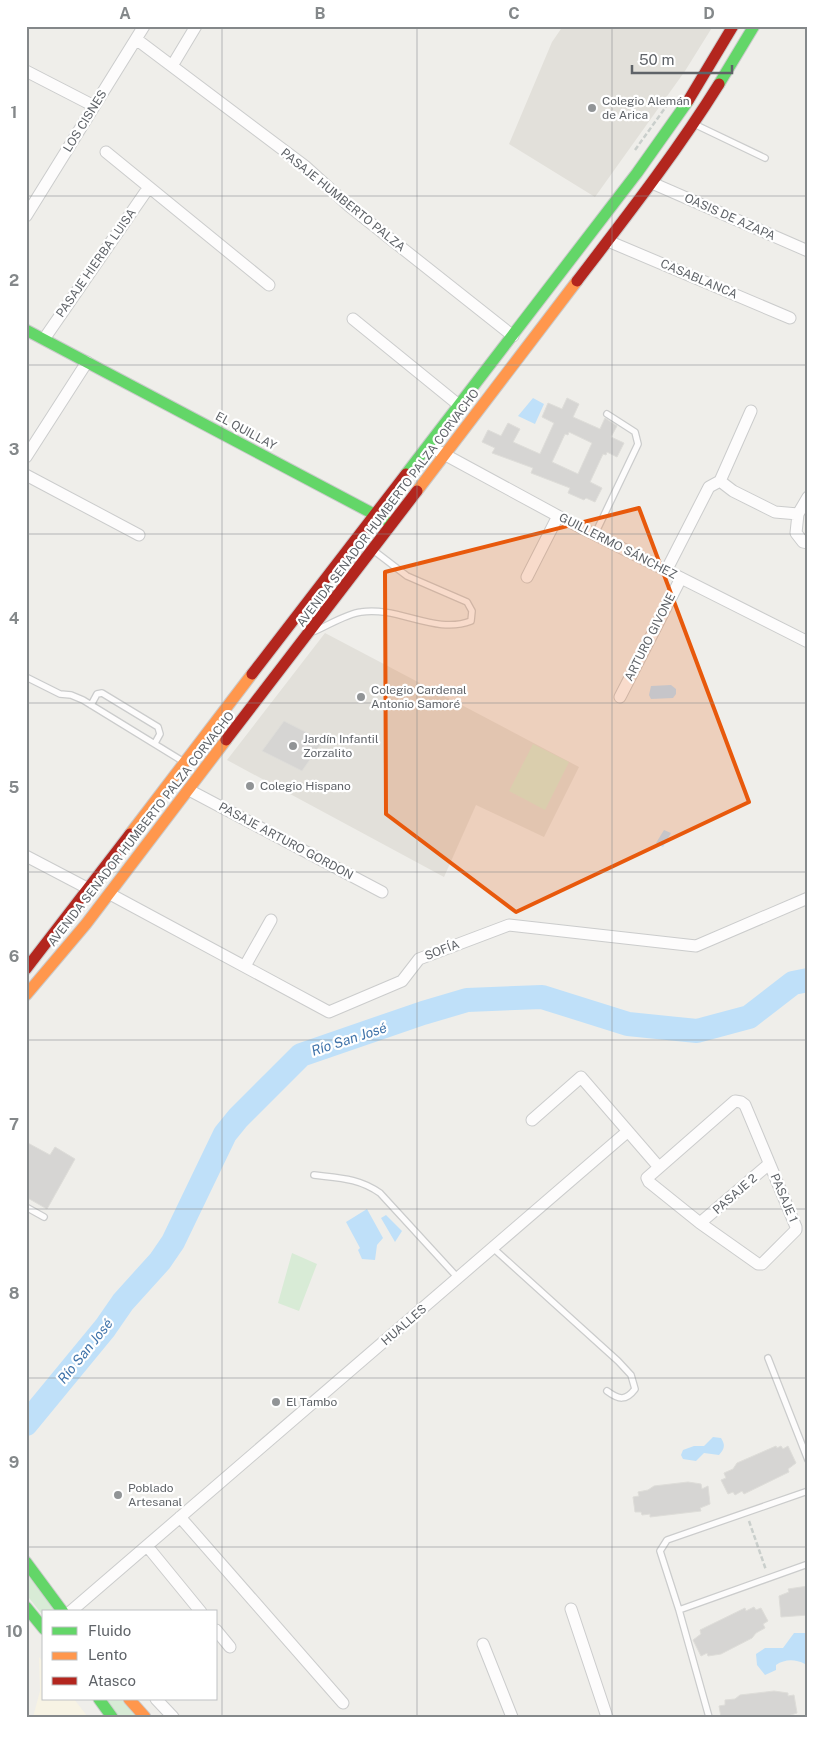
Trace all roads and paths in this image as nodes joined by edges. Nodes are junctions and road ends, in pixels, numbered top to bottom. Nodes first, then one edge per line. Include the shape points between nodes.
1 (144, 26) edge
2 (196, 26) edge
3 (733, 26) edge
4 (754, 26) edge
5 (136, 39) junction
6 (172, 66) junction
7 (26, 71) edge
8 (94, 106) junction
9 (694, 124) junction
10 (106, 152) dead end
11 (765, 158) dead end
12 (652, 183) junction
13 (149, 187) junction
14 (26, 216) edge
15 (608, 241) junction
16 (808, 251) edge
17 (269, 285) dead end
18 (790, 318) dead end
19 (353, 319) dead end
20 (26, 330) edge
21 (514, 336) junction
22 (44, 339) junction
23 (87, 362) junction
24 (460, 406) junction
25 (751, 411) dead end
26 (607, 414) dead end
27 (429, 446) junction
28 (446, 455) junction
29 (26, 457) edge
30 (26, 475) edge
31 (720, 481) junction
32 (808, 498) edge
33 (798, 514) junction
34 (376, 515) junction
35 (558, 516) junction
36 (393, 524) junction
37 (595, 534) junction
38 (139, 535) dead end
39 (808, 543) edge
40 (373, 550) junction
41 (666, 570) junction
42 (527, 577) dead end
43 (681, 578) junction
44 (308, 634) junction
45 (808, 642) edge
46 (26, 677) edge
47 (620, 697) dead end
48 (91, 705) junction
49 (155, 743) junction
50 (186, 763) junction
51 (189, 790) junction
52 (26, 856) edge
53 (89, 890) junction
54 (382, 892) dead end
55 (110, 894) junction
56 (808, 898) edge
57 (271, 920) dead end
58 (245, 966) junction
59 (26, 969) edge
60 (26, 994) edge
61 (532, 1120) dead end
62 (628, 1132) junction
63 (769, 1164) junction
64 (658, 1166) junction
65 (314, 1175) dead end
66 (26, 1207) edge
67 (44, 1217) dead end
68 (700, 1223) junction
69 (493, 1248) junction
70 (458, 1278) junction
71 (768, 1358) dead end
72 (607, 1391) dead end
73 (808, 1460) edge
74 (808, 1491) edge
75 (746, 1512) junction
76 (180, 1517) junction
77 (147, 1546) junction
78 (26, 1562) edge
79 (808, 1564) edge
80 (768, 1578) junction
81 (82, 1602) junction
82 (26, 1606) edge
83 (62, 1610) edge
84 (72, 1610) edge
85 (88, 1610) edge
86 (199, 1610) edge
87 (571, 1610) dead end
88 (679, 1610) junction
89 (42, 1626) edge
90 (218, 1632) edge
91 (482, 1644) dead end
92 (230, 1647) dead end
93 (100, 1700) edge
94 (130, 1700) edge
95 (157, 1700) edge
96 (342, 1702) dead end
97 (112, 1717) edge
98 (145, 1717) edge
99 (173, 1717) edge
100 (512, 1717) edge
101 (607, 1717) edge
102 (709, 1717) edge

1 - 5 street, LOS CISNES
2 - 6 street
3 - 21 main road, AVENIDA SENADOR HUMBERTO PALZA CORVACHO via 676,119
4 - 9 main road, AVENIDA SENADOR HUMBERTO PALZA CORVACHO
5 - 6 street, PASAJE HUMBERTO PALZA
5 - 8 street, LOS CISNES
6 - 21 street, PASAJE HUMBERTO PALZA via 306,168 349,206
7 - 8 street
8 - 14 street, LOS CISNES
9 - 11 lane
9 - 12 main road, AVENIDA SENADOR HUMBERTO PALZA CORVACHO
10 - 13 street
12 - 15 main road, AVENIDA SENADOR HUMBERTO PALZA CORVACHO
12 - 16 street, OASIS DE AZAPA
13 - 17 street
13 - 22 street, PASAJE HIERBA LUISA
15 - 18 street, CASABLANCA
15 - 28 main road, AVENIDA SENADOR HUMBERTO PALZA CORVACHO
19 - 24 street
20 - 22 main road, EL QUILLAY
21 - 24 main road, AVENIDA SENADOR HUMBERTO PALZA CORVACHO
22 - 23 main road, EL QUILLAY
23 - 29 street
23 - 34 main road, EL QUILLAY
24 - 27 main road, AVENIDA SENADOR HUMBERTO PALZA CORVACHO
25 - 31 street
26 - 37 lane via 634,432 638,444
27 - 28 street, GUILLERMO SÁNCHEZ
27 - 34 main road, AVENIDA SENADOR HUMBERTO PALZA CORVACHO
28 - 35 street, GUILLERMO SÁNCHEZ
28 - 36 main road, AVENIDA SENADOR HUMBERTO PALZA CORVACHO
30 - 38 street
31 - 33 street via 775,512
31 - 41 street via 709,487
32 - 33 street
33 - 39 street via 796,533
34 - 36 main road, EL QUILLAY
34 - 50 main road, AVENIDA SENADOR HUMBERTO PALZA CORVACHO
35 - 37 street, GUILLERMO SÁNCHEZ
35 - 42 street
36 - 40 main road, AVENIDA SENADOR HUMBERTO PALZA CORVACHO
37 - 41 street, GUILLERMO SÁNCHEZ
40 - 44 main road, AVENIDA SENADOR HUMBERTO PALZA CORVACHO
40 - 44 lane via 408,576 467,602 472,611 471,621 460,626 383,612 360,612
41 - 43 street, GUILLERMO SÁNCHEZ
43 - 45 street, GUILLERMO SÁNCHEZ
43 - 47 street, ARTURO GIVONE
44 - 51 main road, AVENIDA SENADOR HUMBERTO PALZA CORVACHO
46 - 48 lane
48 - 49 lane
48 - 49 lane via 97,694 110,698 158,727 160,734
49 - 50 lane
50 - 53 main road, AVENIDA SENADOR HUMBERTO PALZA CORVACHO
51 - 54 street, PASAJE ARTURO GORDON
51 - 55 main road, AVENIDA SENADOR HUMBERTO PALZA CORVACHO
52 - 53 street
53 - 59 main road, AVENIDA SENADOR HUMBERTO PALZA CORVACHO
55 - 58 street, SOFÍA
55 - 60 main road, AVENIDA SENADOR HUMBERTO PALZA CORVACHO
56 - 58 street, SOFÍA via 696,946 509,924 419,959 402,982 329,1012
57 - 58 street
61 - 62 street via 581,1078
62 - 64 street
62 - 69 street, HUALLES
63 - 64 street, PASAJE 1 via 745,1105 735,1101
63 - 68 street, PASAJE 2
63 - 68 street, PASAJE 1 via 796,1230 762,1264 754,1263
64 - 68 street, PASAJE 1 via 648,1176 649,1182
65 - 70 lane via 355,1180 374,1188
66 - 67 lane
69 - 70 street, HUALLES
69 - 72 lane via 631,1376 635,1389 629,1397 622,1399
70 - 76 street, HUALLES
71 - 73 lane
74 - 75 lane
75 - 80 path
75 - 88 lane via 667,1540 660,1551
76 - 77 street, HUALLES
76 - 96 street
77 - 81 street, HUALLES
77 - 86 street
78 - 83 main road
79 - 80 lane
80 - 88 lane
81 - 84 street, HUALLES
81 - 85 street
82 - 89 main road
87 - 101 street
88 - 102 lane
90 - 92 street
91 - 100 street
93 - 97 main road
94 - 98 main road
95 - 99 street

